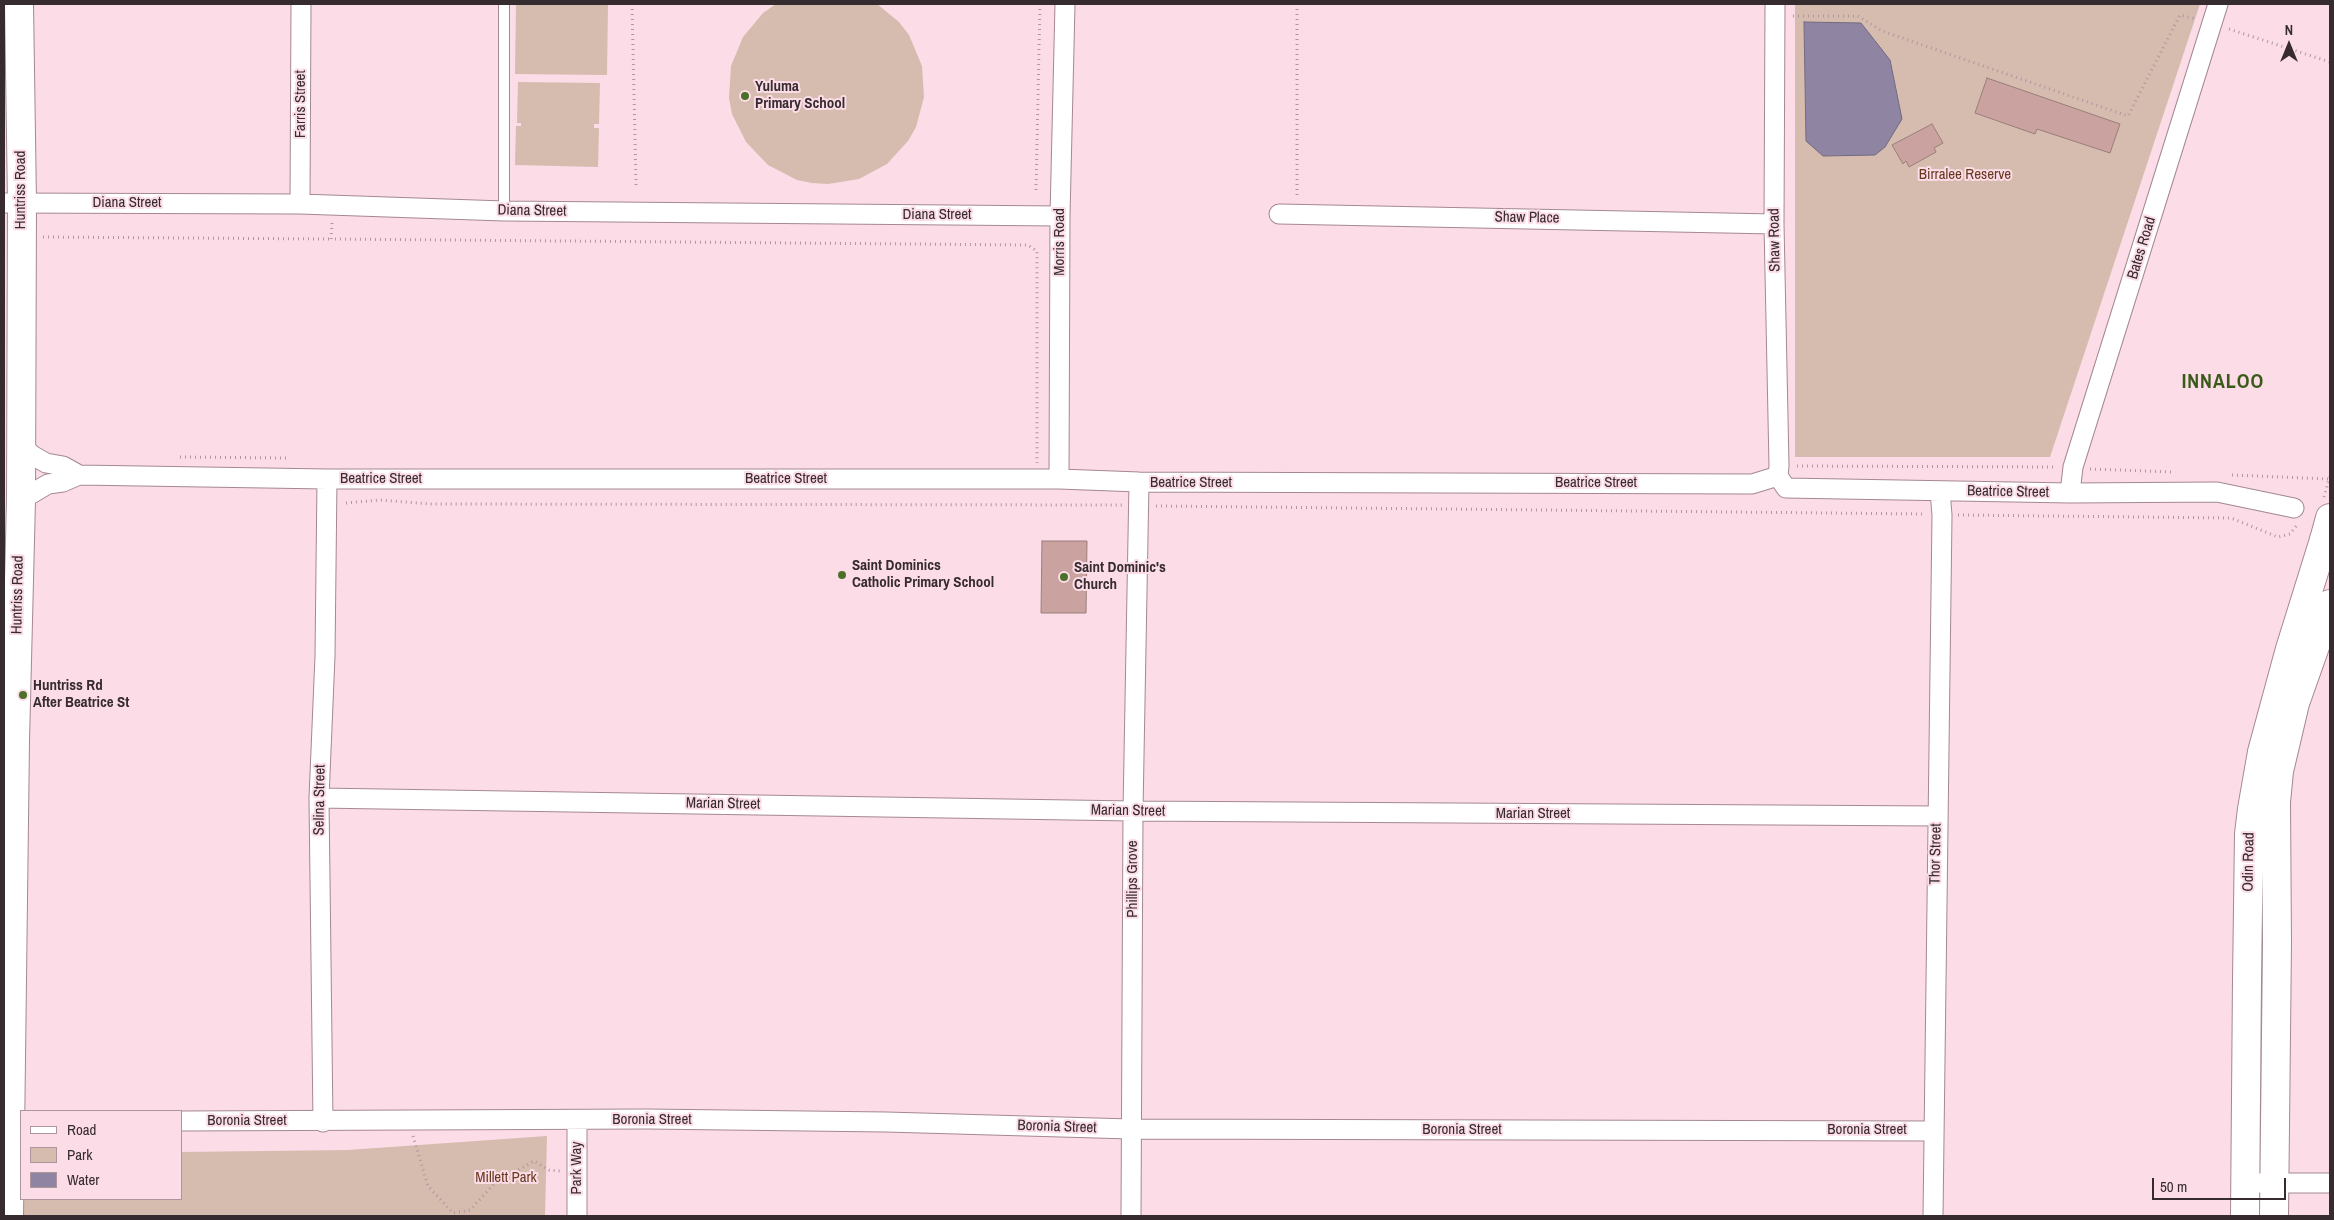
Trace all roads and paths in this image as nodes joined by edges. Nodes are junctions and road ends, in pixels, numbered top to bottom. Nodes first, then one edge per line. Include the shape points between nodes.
1 (20, 4) edge
2 (302, 4) edge
3 (504, 4) edge
4 (632, 4) edge
5 (1040, 4) edge
6 (1065, 4) edge
7 (1296, 4) edge
8 (2218, 4) edge
9 (1776, 10) edge
10 (2212, 23) junction
11 (2330, 62) edge
12 (636, 185) dead end
13 (1036, 190) dead end
14 (13, 203) edge
15 (300, 204) junction
16 (504, 211) junction
17 (1288, 214) joint
18 (1060, 216) junction
19 (332, 223) dead end
20 (1774, 224) junction
21 (36, 237) dead end
22 (332, 239) junction
23 (21, 444) junction
24 (176, 456) dead end
25 (291, 458) dead end
26 (1037, 468) dead end
27 (2073, 468) junction
28 (1778, 471) junction
29 (79, 475) junction
30 (2330, 476) edge
31 (327, 478) junction
32 (1058, 479) junction
33 (1139, 482) junction
34 (1940, 491) junction
35 (2070, 493) junction
36 (21, 500) junction
37 (1942, 515) junction
38 (2296, 515) joint
39 (2327, 524) edge
40 (2322, 577) edge
41 (2330, 604) edge
42 (319, 798) junction
43 (1133, 811) junction
44 (1937, 816) junction
45 (12, 1120) edge
46 (182, 1121) edge
47 (409, 1121) junction
48 (577, 1121) junction
49 (323, 1122) junction
50 (1131, 1129) junction
51 (1933, 1130) junction
52 (578, 1172) junction
53 (2245, 1183) junction
54 (2274, 1183) junction
55 (2330, 1183) edge
56 (9, 1216) edge
57 (577, 1216) edge
58 (1131, 1216) edge
59 (1933, 1216) edge
60 (2245, 1216) edge
61 (2274, 1216) edge

1 - 14 main road, Huntriss Road
2 - 15 street, Farris Street
3 - 16 lane
4 - 12 path
5 - 13 path
6 - 18 street, Morris Road
7 - 17 path
8 - 10 street, Bates Road
9 - 10 path via 1858,16 1882,31 2128,116 2180,14
9 - 20 street, Shaw Road
10 - 11 path
10 - 27 street, Bates Road
14 - 15 street, Diana Street
14 - 23 main road, Huntriss Road
15 - 16 street, Diana Street
16 - 18 street, Diana Street
17 - 20 street, Shaw Place
18 - 32 street, Morris Road
19 - 22 path
20 - 28 street, Shaw Road
21 - 22 path
22 - 26 path via 1028,246 1037,251
23 - 29 street, Beatrice Street via 46,463 63,466
23 - 36 main road, Huntriss Road
24 - 25 path
27 - 28 path
27 - 35 street, Bates Road
28 - 33 street, Beatrice Street via 1752,484
28 - 34 street, Beatrice Street via 1786,488
29 - 31 street, Beatrice Street
29 - 36 street, Beatrice Street via 48,484
30 - 39 path
31 - 32 street, Beatrice Street
31 - 42 street, Selina Street
32 - 33 street, Beatrice Street
33 - 43 street, Phillips Grove
34 - 35 street, Beatrice Street
34 - 37 street, Thor Street
35 - 38 street, Beatrice Street via 2217,492
36 - 45 main road, Huntriss Road
37 - 38 path via 2231,518 2278,537 2290,534
37 - 44 street, Thor Street
39 - 40 main road, Odin Road
40 - 53 main road, Odin Road via 2269,720 2252,809 2249,834
41 - 54 main road, Odin Road via 2295,703 2279,771 2276,802
42 - 43 street, Marian Street
42 - 49 street, Selina Street
43 - 44 street, Marian Street
43 - 50 street, Phillips Grove
44 - 51 street, Thor Street
45 - 56 main road, Huntriss Road
46 - 49 street, Boronia Street
47 - 48 street, Boronia Street
47 - 49 street, Boronia Street
47 - 52 path via 428,1186 454,1213 470,1210 495,1183 534,1161 548,1170
48 - 50 street, Boronia Street via 886,1122
48 - 52 street, Park Way
50 - 51 street, Boronia Street
50 - 58 street, Phillips Grove
51 - 59 street, Thor Street
52 - 57 street, Park Way
53 - 54 street
53 - 60 main road, Odin Road
54 - 55 street
54 - 61 main road, Odin Road

